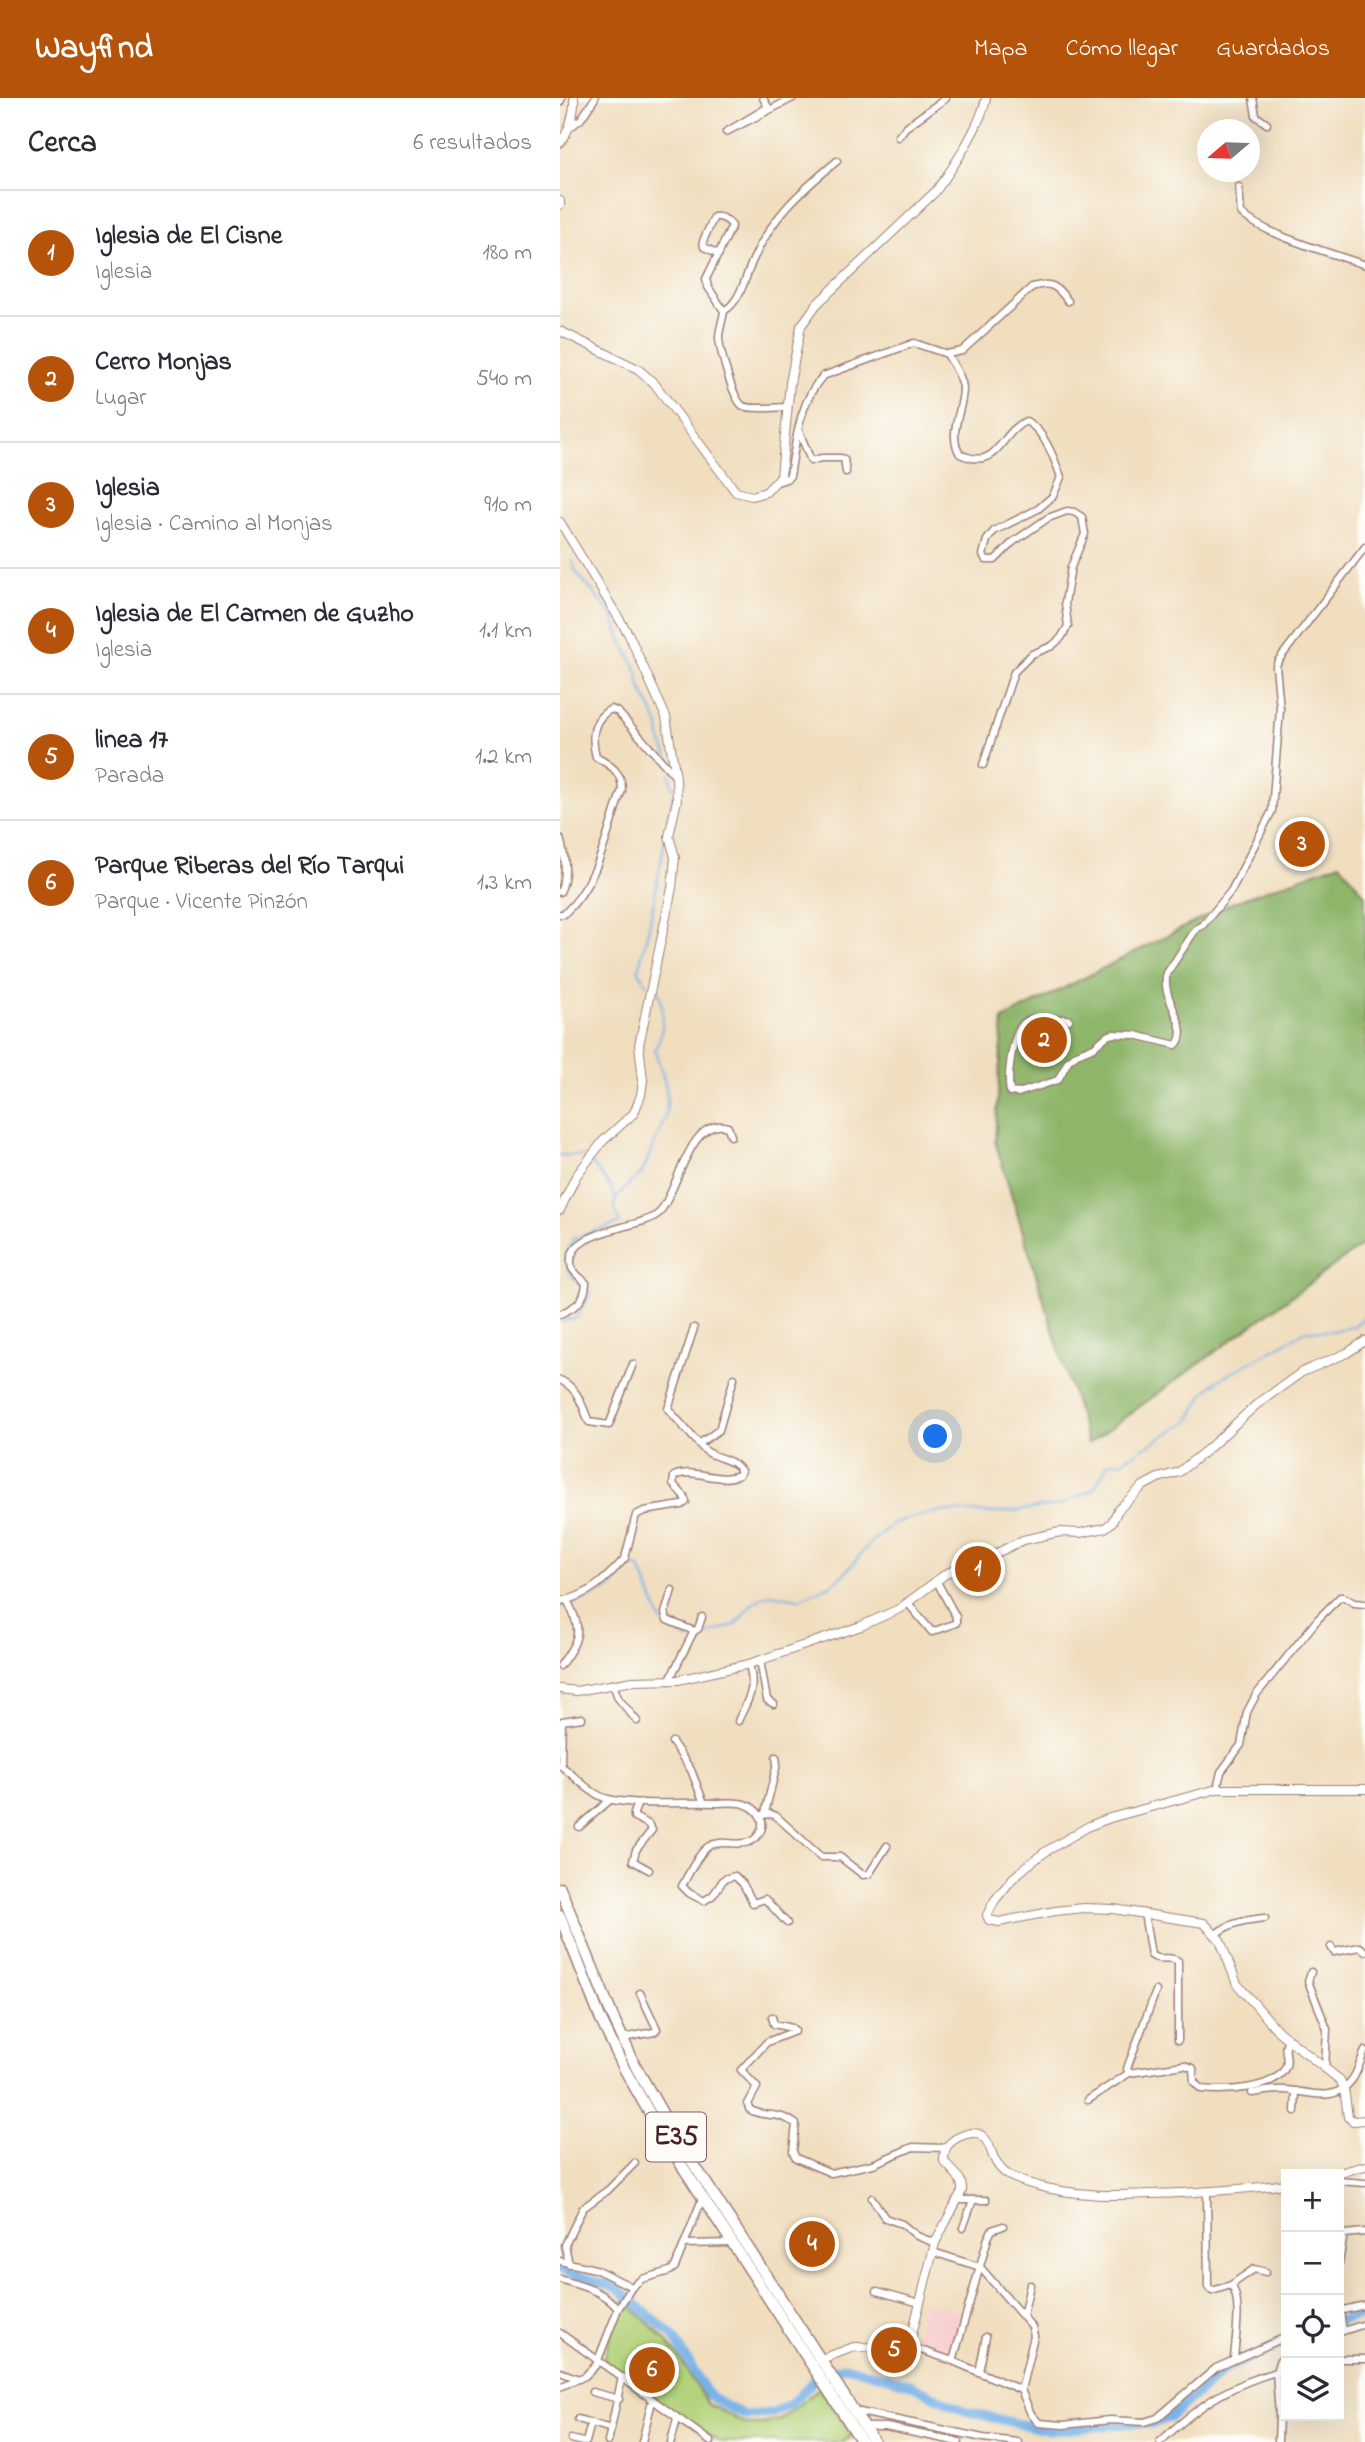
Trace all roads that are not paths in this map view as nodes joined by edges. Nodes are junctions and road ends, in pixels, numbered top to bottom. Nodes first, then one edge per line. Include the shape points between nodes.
1 (574, 98) edge
2 (595, 98) edge
3 (763, 98) edge
4 (793, 98) edge
5 (946, 98) edge
6 (986, 98) edge
7 (1253, 98) edge
8 (1267, 124) dead end
9 (567, 131) junction
10 (898, 137) dead end
11 (560, 143) edge
12 (837, 161) dead end
13 (1239, 187) dead end
14 (719, 254) junction
15 (1365, 265) edge
16 (1068, 301) dead end
17 (724, 311) junction
18 (560, 331) edge
19 (947, 354) junction
20 (788, 407) junction
21 (799, 429) junction
22 (846, 472) dead end
23 (776, 482) junction
24 (560, 522) edge
25 (1365, 547) edge
26 (983, 765) dead end
27 (676, 778) junction
28 (560, 838) edge
29 (561, 888) edge
30 (560, 914) edge
31 (1069, 1020) dead end
32 (731, 1136) dead end
33 (560, 1210) edge
34 (560, 1314) edge
35 (694, 1328) dead end
36 (1365, 1341) edge
37 (633, 1364) dead end
38 (734, 1378) dead end
39 (560, 1380) edge
40 (699, 1444) junction
41 (936, 1580) junction
42 (672, 1590) dead end
43 (565, 1601) edge
44 (907, 1602) junction
45 (1365, 1604) edge
46 (702, 1617) dead end
47 (691, 1638) junction
48 (760, 1660) junction
49 (748, 1664) junction
50 (560, 1666) edge
51 (669, 1681) junction
52 (613, 1684) junction
53 (560, 1689) edge
54 (774, 1704) dead end
55 (582, 1718) dead end
56 (637, 1721) dead end
57 (738, 1721) dead end
58 (672, 1742) dead end
59 (776, 1757) dead end
60 (560, 1765) edge
61 (1217, 1789) junction
62 (1365, 1789) edge
63 (610, 1800) junction
64 (704, 1802) junction
65 (638, 1803) junction
66 (763, 1814) junction
67 (579, 1827) dead end
68 (887, 1846) dead end
69 (649, 1870) dead end
70 (560, 1888) edge
71 (1144, 1913) junction
72 (560, 1916) edge
73 (1265, 1919) dead end
74 (787, 1923) dead end
75 (1216, 1934) junction
76 (1331, 1947) dead end
77 (1365, 1951) edge
78 (1311, 1972) dead end
79 (1156, 1991) dead end
80 (640, 1993) dead end
81 (772, 2017) dead end
82 (623, 2038) junction
83 (1178, 2040) dead end
84 (1288, 2040) junction
85 (1365, 2051) edge
86 (1325, 2069) junction
87 (1129, 2073) junction
88 (1345, 2088) junction
89 (1296, 2091) junction
90 (1252, 2093) dead end
91 (1088, 2100) dead end
92 (1294, 2111) dead end
93 (1365, 2120) edge
94 (946, 2148) junction
95 (635, 2163) dead end
96 (1365, 2166) edge
97 (1344, 2172) edge
98 (1344, 2181) edge
99 (1365, 2183) edge
100 (1281, 2184) edge
101 (1207, 2192) junction
102 (872, 2198) dead end
103 (702, 2199) junction
104 (956, 2200) junction
105 (973, 2200) junction
106 (986, 2200) dead end
107 (1003, 2226) dead end
108 (963, 2228) dead end
109 (1365, 2232) edge
110 (1344, 2234) edge
111 (684, 2244) junction
112 (732, 2244) junction
113 (934, 2248) junction
114 (560, 2261) edge
115 (569, 2264) junction
116 (980, 2267) junction
117 (1266, 2272) dead end
118 (562, 2282) edge
119 (1030, 2285) dead end
120 (1231, 2286) junction
121 (630, 2290) junction
122 (877, 2291) dead end
123 (920, 2303) junction
124 (1365, 2305) edge
125 (618, 2309) junction
126 (1344, 2311) edge
127 (1023, 2316) junction
128 (1365, 2324) edge
129 (1344, 2329) edge
130 (560, 2333) edge
131 (986, 2337) dead end
132 (1281, 2339) edge
133 (909, 2346) junction
134 (1284, 2358) edge
135 (1234, 2359) junction
136 (1344, 2359) edge
137 (1365, 2359) edge
138 (599, 2361) junction
139 (953, 2361) junction
140 (818, 2364) junction
141 (1281, 2370) edge
142 (560, 2372) edge
143 (979, 2372) junction
144 (1276, 2372) junction
145 (622, 2377) junction
146 (579, 2379) junction
147 (560, 2387) edge
148 (832, 2388) junction
149 (1021, 2390) junction
150 (592, 2392) dead end
151 (619, 2399) junction
152 (652, 2401) junction
153 (852, 2410) junction
154 (677, 2419) junction
155 (578, 2420) dead end
156 (591, 2423) junction
157 (859, 2428) junction
158 (611, 2429) junction
159 (571, 2439) dead end
160 (701, 2439) edge
161 (585, 2442) edge
162 (608, 2442) edge
163 (642, 2442) edge
164 (671, 2442) edge
165 (711, 2442) edge
166 (862, 2442) edge
167 (874, 2442) edge
168 (959, 2442) edge
169 (1018, 2442) edge
170 (1160, 2442) edge
171 (1278, 2442) edge

1 - 9 street
2 - 9 street
3 - 4 street via 768,107 726,132
5 - 10 street
6 - 20 street via 982,113 935,192 817,304 801,326
7 - 8 street via 1256,116
9 - 11 street
12 - 17 street via 788,203 764,239 742,289
13 - 15 street via 1241,213 1250,221
14 - 14 street via 732,226 714,216 702,241 704,247
14 - 17 street via 706,279
16 - 19 street via 1053,286 1032,287 962,351
17 - 20 street via 720,344 737,399 745,408
18 - 23 street via 638,369 654,383 736,492 759,494
19 - 21 street via 914,343 823,376 815,385
19 - 26 street via 963,387 956,423 960,454 988,457 1014,427 1026,421 1035,426 1061,477 1053,496 1038,509 994,531 987,540 986,560 995,560 1048,518 1067,511 1082,517 1085,526 1071,567 1065,603 1068,626 1052,646 1032,654 1014,672
20 - 23 street via 781,476
21 - 22 street via 811,461 841,458
21 - 23 street via 790,475
24 - 27 street via 629,635 666,717
25 - 31 street via 1276,666 1280,709 1272,811 1231,891 1196,929 1164,981 1182,1035 1177,1045 1113,1034 1068,1061 1058,1080 1010,1092 1017,1028 1034,1019
27 - 30 street via 618,712 611,709 601,716 595,725 596,757 614,768 622,779 622,790 598,866 573,906
27 - 33 street via 670,836 675,867 639,1045 640,1096 634,1112 576,1176
28 - 29 street via 565,866
32 - 34 street via 728,1127 720,1124 710,1126 699,1137 658,1214 575,1245 570,1264 585,1281 586,1290 578,1305
35 - 40 street via 668,1409
36 - 41 street via 1301,1372 1179,1472 1143,1486 1105,1528 1023,1540
37 - 39 street via 609,1424 589,1422 574,1389
38 - 40 street via 719,1430
40 - 43 street via 741,1472 735,1477 674,1476 673,1484 686,1502 636,1516 625,1558 595,1588
41 - 44 street
41 - 44 street via 956,1623 932,1632
42 - 47 street via 665,1617
43 - 50 street via 579,1631
44 - 48 street via 861,1626
45 - 61 street via 1340,1597 1264,1684 1247,1712 1241,1745 1222,1772
46 - 47 street
47 - 51 street
48 - 49 street
48 - 54 street via 767,1700
49 - 51 street
49 - 57 street via 752,1689
51 - 52 street
52 - 53 street
52 - 56 street
55 - 60 street via 562,1721
58 - 64 street via 691,1770
59 - 66 street
60 - 63 street
61 - 62 street
61 - 71 street via 1089,1826 1013,1878 987,1915 993,1922 1084,1908
63 - 65 street
63 - 67 street
64 - 65 street
64 - 66 street via 746,1804
65 - 69 street via 634,1817 652,1830 632,1861
66 - 68 street via 776,1816 821,1857 839,1857 863,1875 869,1874
66 - 74 street via 755,1839 706,1847 682,1886 704,1901 724,1879 735,1876 753,1903 765,1899
70 - 82 highway, E35
71 - 75 street via 1204,1923
71 - 83 street via 1151,1955 1178,1961
72 - 103 highway, E35 via 625,2070
73 - 75 street via 1244,1920
75 - 84 street via 1237,1984
76 - 77 street via 1334,1952 1360,1947
78 - 86 street via 1309,1986 1327,2029
79 - 87 street
80 - 82 street via 657,2029
81 - 94 street via 774,2024 795,2031 767,2042 741,2071 757,2087 749,2109 783,2116 796,2124 796,2158 831,2173 873,2164 913,2147
82 - 140 highway, E35 via 671,2129
84 - 86 street
84 - 87 street via 1286,2066 1278,2078 1237,2090 1201,2089 1194,2082 1193,2068 1184,2065
85 - 88 street
86 - 88 street
87 - 91 street
88 - 89 street via 1323,2095
88 - 93 street via 1348,2117
89 - 90 street
89 - 92 street
94 - 101 street via 976,2132 984,2136 1005,2174 1067,2192 1096,2196
94 - 104 street via 944,2161 962,2184
95 - 115 street via 583,2208 565,2245
96 - 97 street
98 - 99 street
100 - 101 street
101 - 120 street via 1208,2287 1212,2291
102 - 113 street via 885,2218 902,2224
103 - 111 street
103 - 112 highway, E35
104 - 105 street
104 - 113 street
105 - 106 street
105 - 108 street
107 - 116 street via 992,2230
109 - 110 street
111 - 112 street
111 - 121 street via 675,2267 642,2279
112 - 140 highway, E35
113 - 116 street
113 - 123 street
114 - 115 street
115 - 121 street via 595,2269
116 - 127 street
116 - 139 street
117 - 120 street via 1254,2269
118 - 125 street via 592,2289
119 - 127 street
120 - 135 street via 1237,2308
121 - 125 street
122 - 123 street
123 - 133 street
124 - 126 street
125 - 138 street
127 - 149 street via 1034,2336
128 - 129 street
130 - 138 street
131 - 143 street
132 - 135 street
133 - 139 street
133 - 140 street via 854,2347
134 - 144 street
135 - 149 street via 1144,2422 1039,2423
136 - 137 street
138 - 145 street
138 - 146 street
139 - 143 street
140 - 148 highway, E35
141 - 144 street
142 - 146 street
143 - 149 street
144 - 170 street via 1249,2379 1213,2398
144 - 171 street
145 - 151 street
145 - 152 street
146 - 147 street
148 - 153 highway, E35
148 - 157 highway, E35
150 - 151 street
151 - 158 street
152 - 154 street
152 - 163 street
153 - 157 highway, E35
153 - 169 street
154 - 160 street
154 - 164 street
155 - 156 street
156 - 158 street
156 - 161 street
157 - 166 highway, E35
157 - 167 highway, E35
157 - 168 street via 886,2427
158 - 162 street
159 - 161 street
160 - 165 street

